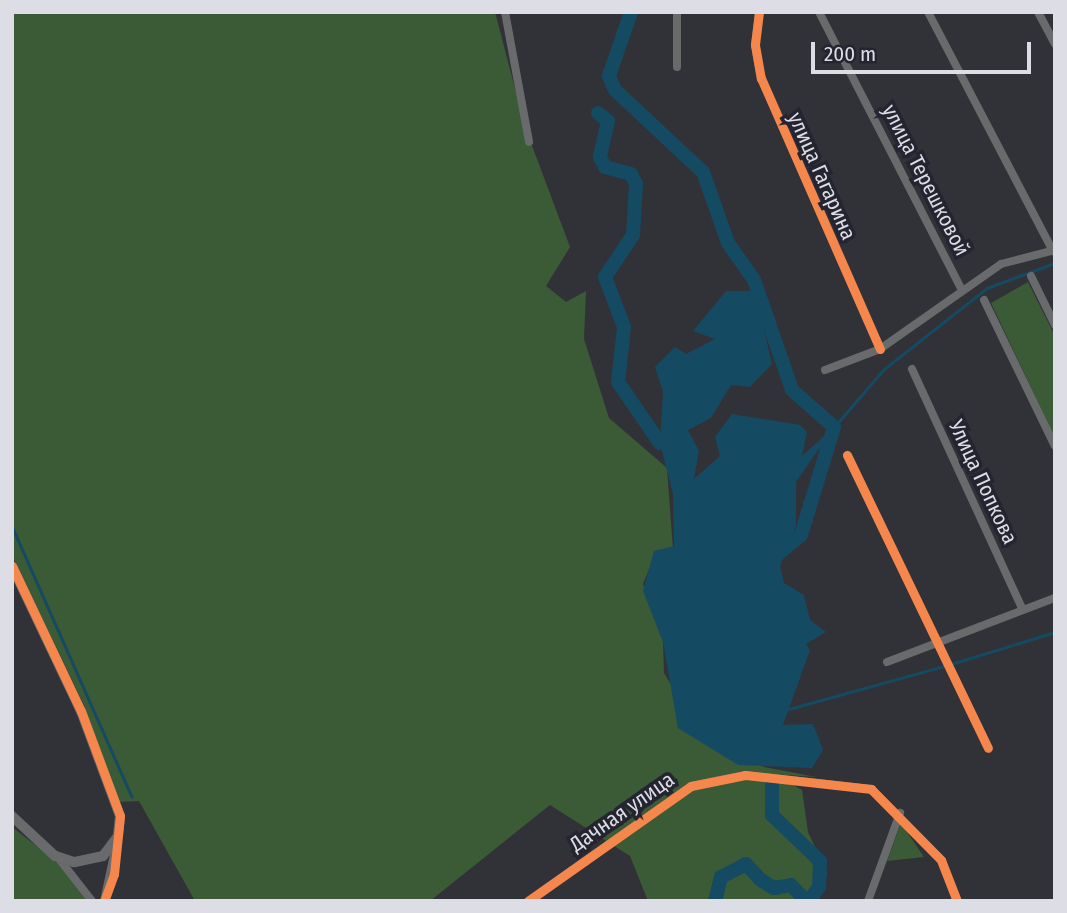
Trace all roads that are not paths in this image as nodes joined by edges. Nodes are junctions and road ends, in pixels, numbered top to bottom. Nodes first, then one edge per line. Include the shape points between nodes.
1 (505, 12) edge
2 (677, 12) edge
3 (759, 12) edge
4 (819, 12) edge
5 (928, 12) edge
6 (1038, 12) edge
7 (1055, 44) edge
8 (677, 67) dead end
9 (529, 142) dead end
10 (1054, 250) edge
11 (1031, 276) dead end
12 (962, 290) junction
13 (984, 300) dead end
14 (1055, 325) edge
15 (880, 349) junction
16 (912, 369) dead end
17 (825, 370) dead end
18 (1055, 446) edge
19 (847, 455) dead end
20 (12, 566) edge
21 (1055, 598) edge
22 (1023, 610) junction
23 (934, 645) junction
24 (887, 662) dead end
25 (988, 748) dead end
26 (900, 813) junction
27 (12, 816) edge
28 (118, 836) junction
29 (55, 856) junction
30 (92, 901) edge
31 (104, 901) edge
32 (528, 901) edge
33 (868, 901) edge
34 (957, 901) edge

1 - 9 street
2 - 8 street
3 - 15 street, улица Гагарина via 755,45 761,78
4 - 12 street, улица Терешковой
5 - 10 street
6 - 7 street
10 - 12 street via 1001,264
11 - 14 street
12 - 15 street
13 - 18 street
15 - 17 street
16 - 22 street, Улица Попкова
19 - 23 street
20 - 28 street via 81,711 120,816
21 - 22 street
22 - 23 street
23 - 24 street
23 - 25 street
26 - 32 street, Дачная улица via 871,789 786,778 745,775 691,786
26 - 33 street
26 - 34 street, Дачная улица via 941,860
27 - 29 street
28 - 29 street via 103,856 87,861
28 - 31 street
29 - 30 street

